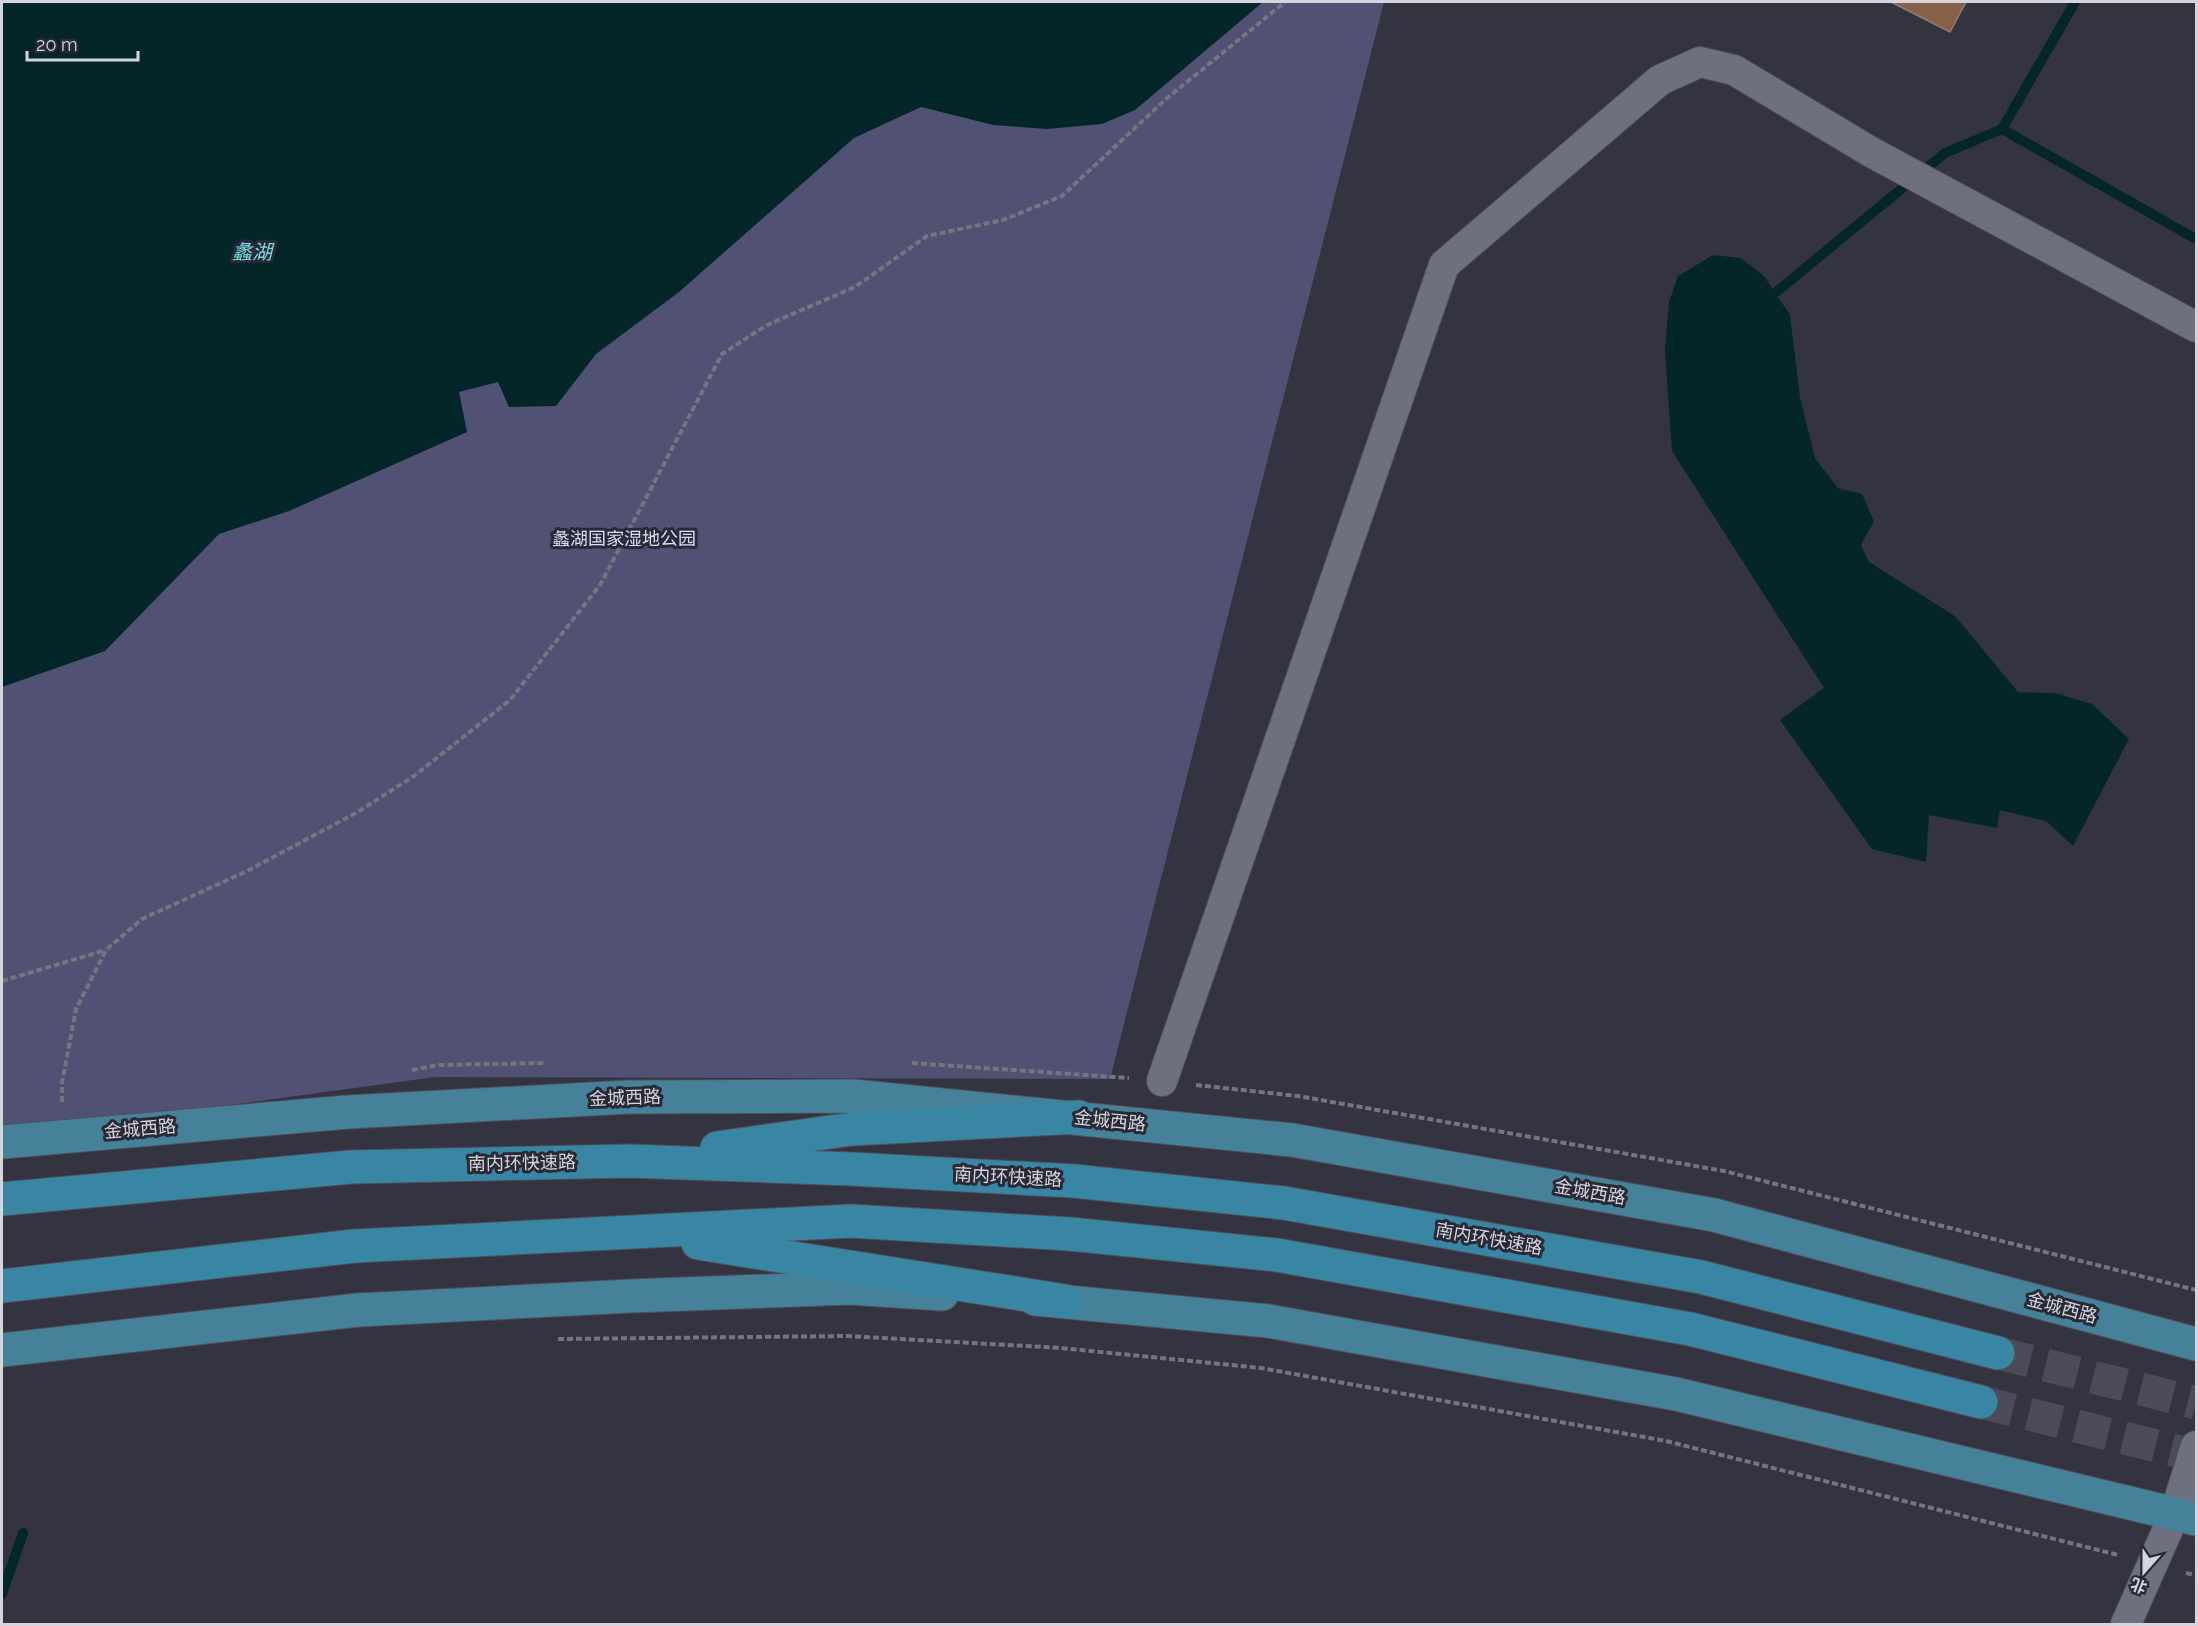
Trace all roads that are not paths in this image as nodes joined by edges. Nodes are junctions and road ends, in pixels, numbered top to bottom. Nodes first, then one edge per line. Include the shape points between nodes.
1 (2196, 327) edge
2 (1162, 1081) dead end
3 (1079, 1118) junction
4 (2, 1142) edge
5 (629, 1161) junction
6 (2, 1199) edge
7 (631, 1232) junction
8 (2, 1286) edge
9 (1065, 1301) junction
10 (2196, 1344) edge
11 (2, 1350) edge
12 (1998, 1353) tunnel mouth
13 (1981, 1402) tunnel mouth
14 (2196, 1446) edge
15 (2186, 1516) edge
16 (2126, 1624) edge

1 - 2 street via 1871,152 1734,70 1700,62 1660,80 1444,265
3 - 4 main road, 金城西路 via 853,1096 628,1097 348,1112
3 - 5 highway via 852,1129
3 - 10 main road, 金城西路 via 1292,1140 1714,1215
5 - 6 highway, 南内环快速路 via 351,1167
5 - 12 highway, 南内环快速路 via 1074,1181 1284,1203 1701,1277
7 - 8 highway via 355,1246
7 - 9 highway
7 - 13 highway via 851,1221 1070,1234 1276,1255 1690,1329
9 - 11 main road via 849,1288 631,1296 358,1310
9 - 15 main road via 1268,1321 1676,1394
14 - 15 street
15 - 16 street via 2152,1564

